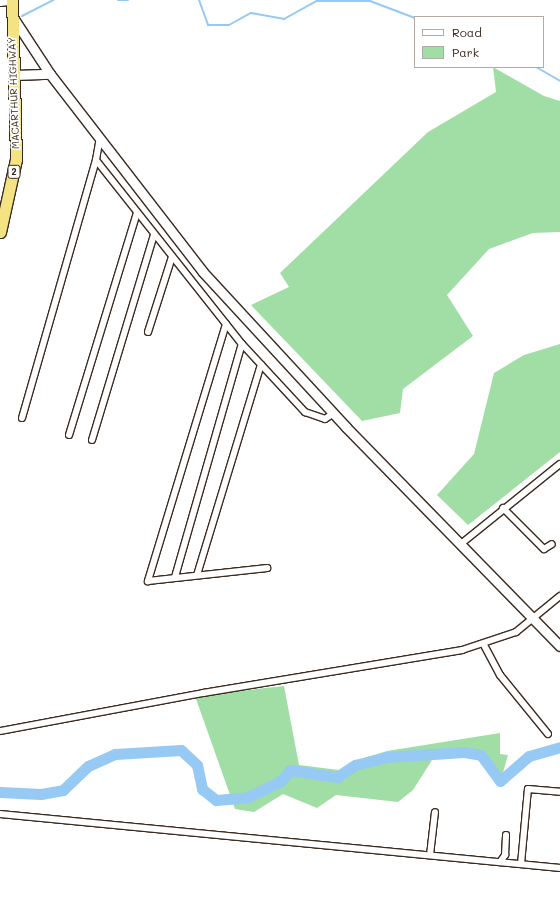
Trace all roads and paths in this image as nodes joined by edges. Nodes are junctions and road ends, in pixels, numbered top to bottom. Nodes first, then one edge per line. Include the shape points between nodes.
1 (8, 0) edge
2 (12, 0) edge
3 (0, 2) edge
4 (10, 14) junction
5 (50, 74) junction
6 (14, 75) junction
7 (100, 135) junction
8 (96, 160) junction
9 (137, 213) junction
10 (0, 232) edge
11 (154, 235) junction
12 (172, 257) junction
13 (226, 324) junction
14 (148, 332) dead end
15 (242, 344) junction
16 (261, 364) junction
17 (334, 413) junction
18 (22, 418) dead end
19 (68, 435) dead end
20 (92, 440) dead end
21 (560, 464) edge
22 (503, 508) junction
23 (462, 543) junction
24 (552, 544) dead end
25 (267, 568) dead end
26 (197, 575) junction
27 (175, 578) junction
28 (560, 596) edge
29 (533, 619) junction
30 (484, 645) junction
31 (560, 646) edge
32 (0, 731) edge
33 (548, 734) dead end
34 (560, 792) edge
35 (435, 812) dead end
36 (0, 814) edge
37 (506, 835) dead end
38 (430, 855) junction
39 (500, 862) junction
40 (521, 864) junction
41 (560, 868) edge

1 - 3 street
2 - 4 highway, MACARTHUR HIGHWAY / 2
4 - 5 street
4 - 6 highway, MACARTHUR HIGHWAY / 2
5 - 6 street
5 - 7 street
6 - 10 highway, MACARTHUR HIGHWAY / 2 via 16,159
7 - 8 street
7 - 17 street via 203,272
8 - 9 street
8 - 18 street
9 - 11 street
9 - 19 street
11 - 12 street
11 - 20 street
12 - 13 street
12 - 14 street
13 - 15 street
13 - 27 street via 148,581
15 - 16 street
15 - 27 street
16 - 17 street via 306,412 325,419
16 - 26 street
17 - 23 street
21 - 22 street
22 - 23 street
22 - 24 street via 544,549
23 - 29 street
25 - 26 street
26 - 27 street
28 - 29 street
29 - 30 street via 516,632
29 - 31 street
30 - 32 street
30 - 33 street via 500,675
34 - 40 street via 529,788
35 - 38 street
36 - 38 street
37 - 39 street via 505,855
38 - 39 street
39 - 40 street
40 - 41 street

